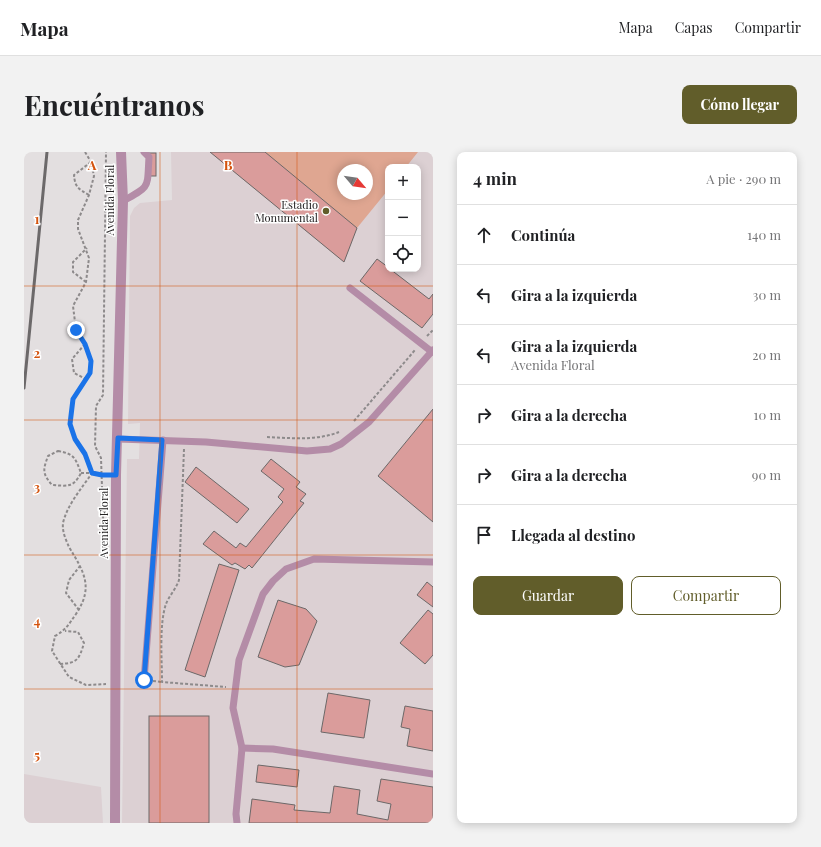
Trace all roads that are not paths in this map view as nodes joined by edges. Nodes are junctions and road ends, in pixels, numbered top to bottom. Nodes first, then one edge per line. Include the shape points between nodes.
1 (121, 152) edge
2 (144, 152) edge
3 (123, 202) junction
4 (350, 288) dead end
5 (432, 351) edge
6 (118, 438) junction
7 (162, 440) junction
8 (433, 562) edge
9 (144, 680) dead end
10 (242, 748) junction
11 (433, 774) edge
12 (115, 823) edge
13 (237, 823) edge

1 - 3 street, Avenida Floral
2 - 3 lane via 149,157 148,182 141,192
3 - 6 street, Avenida Floral
4 - 5 lane
5 - 7 lane via 369,422 341,444 330,449 307,451
6 - 7 lane
6 - 12 street, Avenida Floral
7 - 9 lane
8 - 10 lane via 314,559 286,569 273,580 263,594 239,660 233,708
10 - 11 lane via 273,749
10 - 13 lane

